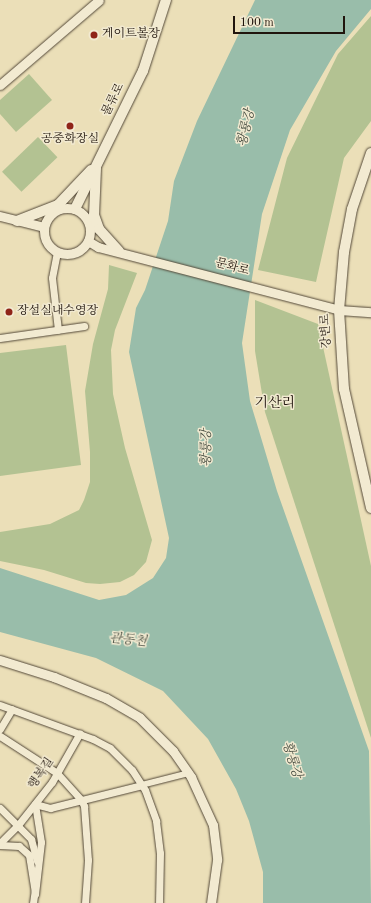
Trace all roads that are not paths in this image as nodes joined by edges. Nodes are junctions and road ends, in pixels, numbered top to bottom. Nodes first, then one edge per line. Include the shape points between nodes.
1 (99, 0) edge
2 (166, 0) edge
3 (0, 85) edge
4 (371, 153) edge
5 (96, 164) junction
6 (75, 209) junction
7 (0, 216) edge
8 (17, 221) junction
9 (44, 227) junction
10 (88, 241) junction
11 (119, 251) junction
12 (57, 252) junction
13 (339, 310) junction
14 (371, 312) edge
15 (84, 326) dead end
16 (58, 330) junction
17 (0, 338) edge
18 (371, 508) edge
19 (0, 660) edge
20 (0, 705) edge
21 (12, 709) junction
22 (0, 729) edge
23 (80, 733) junction
24 (0, 736) edge
25 (57, 773) junction
26 (188, 773) junction
27 (142, 785) junction
28 (81, 800) junction
29 (35, 804) junction
30 (0, 808) edge
31 (18, 825) junction
32 (0, 844) edge
33 (35, 894) junction
34 (33, 903) edge
35 (84, 903) edge
36 (159, 903) edge
37 (211, 903) edge

1 - 3 street
2 - 5 main road, 물류로 via 143,71
4 - 13 main road, 강변로 via 352,209 343,258
5 - 6 main road, 물류로
5 - 8 main road via 58,205
5 - 11 main road via 94,215 99,229
6 - 9 street via 55,210 46,220
6 - 10 street via 82,212 90,225
7 - 8 street
8 - 9 street
9 - 12 street via 46,242
10 - 11 street, 문화로 via 98,247
10 - 12 street via 79,251 72,254
11 - 13 street, 문화로
12 - 16 street via 52,278
13 - 14 street, 문화로
13 - 18 main road, 강변로 via 344,389
15 - 16 street
16 - 17 street
19 - 26 street via 79,686 133,713 165,741
20 - 21 street
21 - 22 street
21 - 23 street
23 - 25 street, 행복길
23 - 27 street via 116,754
24 - 25 street
25 - 28 street
25 - 29 street, 행복길
26 - 27 street
26 - 37 street via 205,806 216,841 217,860
27 - 28 street
27 - 36 street via 153,811 158,835
28 - 29 street via 50,808
28 - 35 street via 84,806 88,860
29 - 31 street, 행복길
29 - 33 street via 41,842
30 - 31 street
31 - 32 street, 행복길
31 - 33 street via 31,839 36,853
32 - 33 street via 18,846 29,855
33 - 34 street

